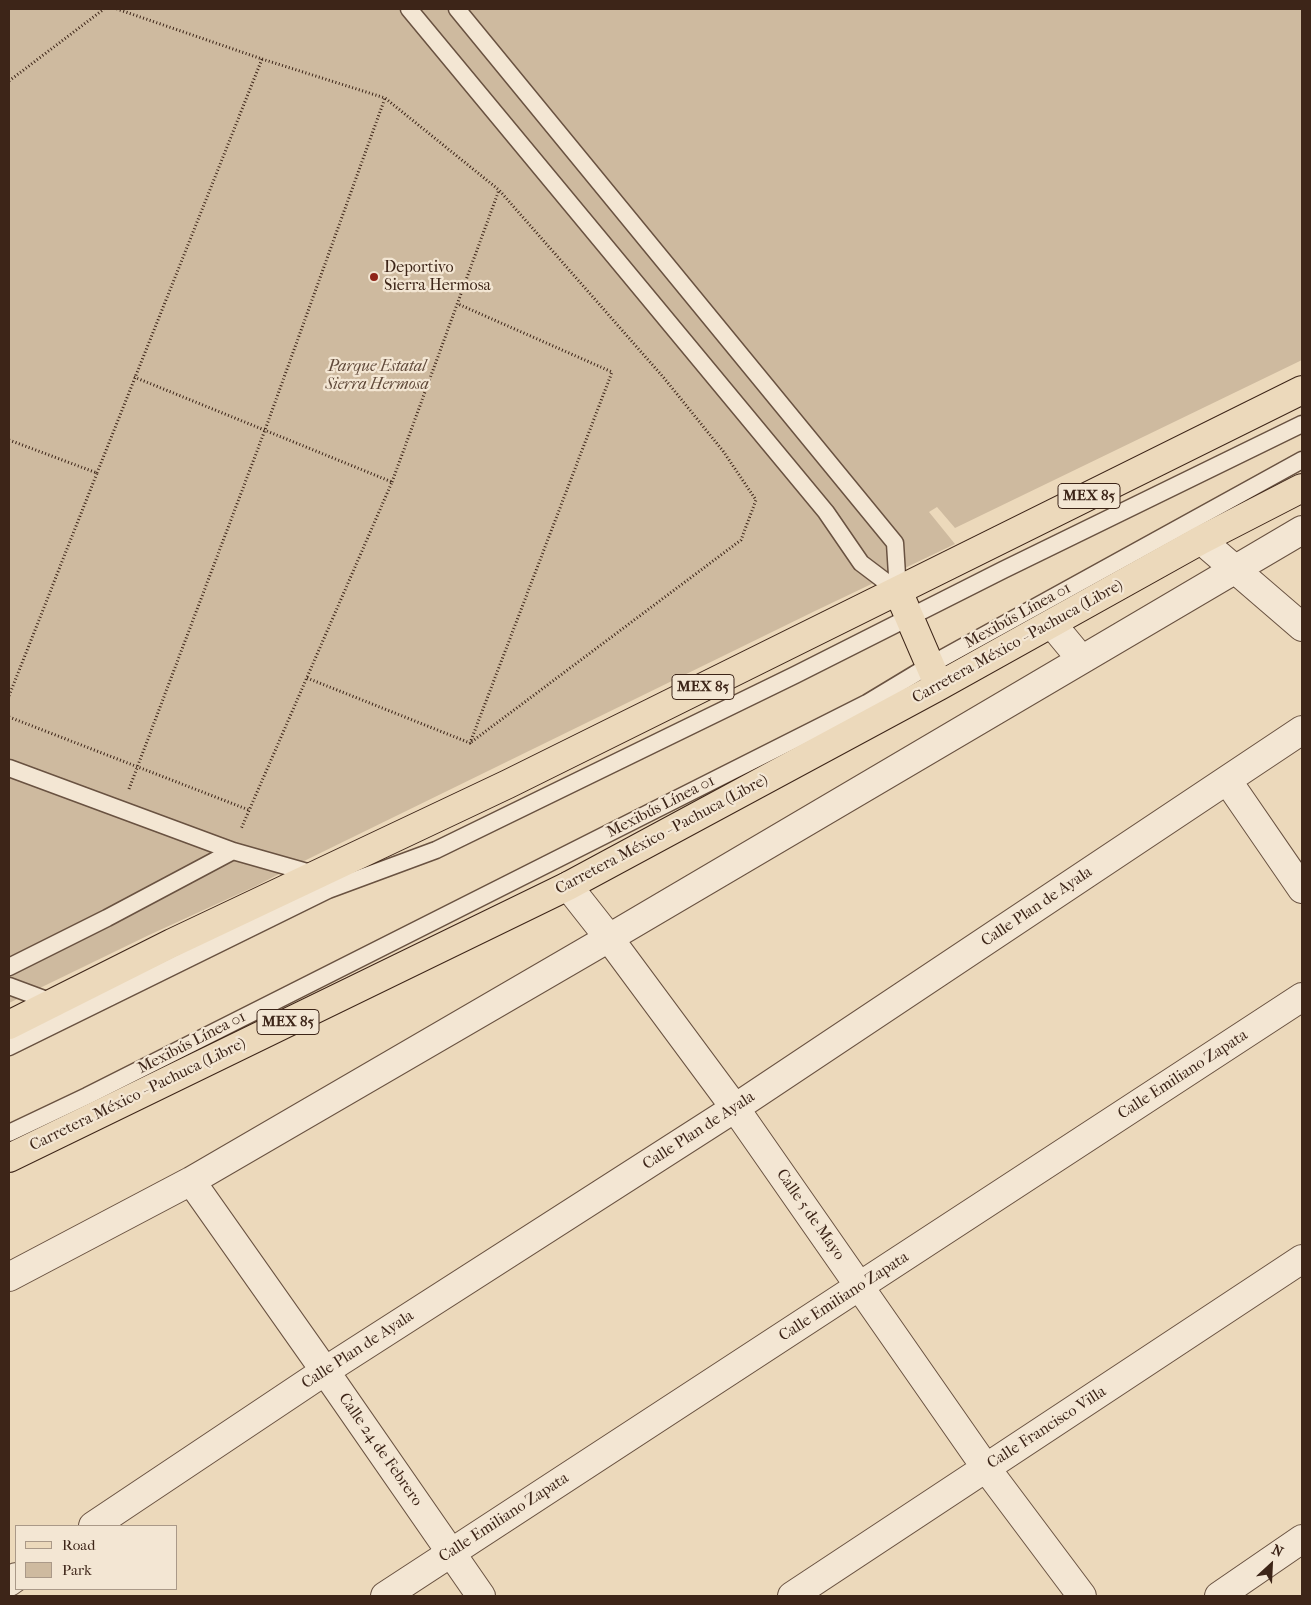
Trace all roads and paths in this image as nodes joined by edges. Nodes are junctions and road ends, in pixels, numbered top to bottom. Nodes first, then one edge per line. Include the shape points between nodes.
1 (104, 9) edge
2 (117, 9) edge
3 (409, 9) edge
4 (456, 9) edge
5 (262, 59) junction
6 (9, 81) edge
7 (385, 98) junction
8 (499, 190) junction
9 (458, 304) junction
10 (134, 377) junction
11 (1302, 390) edge
12 (1302, 424) edge
13 (265, 430) junction
14 (9, 440) edge
15 (1302, 460) edge
16 (96, 473) junction
17 (392, 482) junction
18 (1302, 488) edge
19 (1302, 530) edge
20 (1201, 540) junction
21 (1236, 568) junction
22 (898, 591) junction
23 (910, 618) junction
24 (1052, 624) junction
25 (1302, 627) edge
26 (1082, 659) junction
27 (934, 676) junction
28 (307, 678) junction
29 (9, 696) edge
30 (9, 717) edge
31 (1302, 730) edge
32 (470, 743) junction
33 (9, 768) edge
34 (138, 768) junction
35 (1227, 780) junction
36 (121, 809) junction
37 (250, 810) junction
38 (234, 851) junction
39 (314, 874) junction
40 (568, 886) junction
41 (1302, 888) edge
42 (609, 938) junction
43 (9, 967) edge
44 (9, 986) edge
45 (1302, 997) edge
46 (52, 1002) junction
47 (9, 1025) edge
48 (9, 1047) edge
49 (735, 1108) junction
50 (9, 1133) edge
51 (9, 1158) edge
52 (191, 1181) junction
53 (1302, 1259) edge
54 (9, 1277) edge
55 (860, 1286) junction
56 (325, 1370) junction
57 (986, 1468) junction
58 (94, 1525) edge
59 (1302, 1539) edge
60 (451, 1552) junction
61 (385, 1596) edge
62 (481, 1596) edge
63 (792, 1596) edge
64 (1082, 1596) edge
65 (1219, 1596) edge

1 - 6 path
2 - 5 path
3 - 22 lane via 826,512 862,562
4 - 22 lane via 895,543
5 - 7 path
5 - 10 path
7 - 8 path
7 - 13 path
8 - 9 path
8 - 32 path via 664,378 723,450 756,500 741,540
9 - 17 path
9 - 32 path via 612,372
10 - 13 path
10 - 16 path
11 - 22 main road, MEX 85
12 - 23 lane
13 - 17 path
13 - 34 path
14 - 16 path
15 - 27 lane, Mexibús Línea 01
16 - 29 path
17 - 28 path
18 - 20 main road, Carretera México - Pachuca (Libre) / MEX 85
19 - 21 street
20 - 21 street
20 - 24 main road, Carretera México - Pachuca (Libre) / MEX 85
21 - 25 street
21 - 26 street
22 - 23 main road
22 - 39 main road, MEX 85 via 508,784
23 - 27 main road
23 - 48 lane via 436,850 328,890
24 - 26 street
24 - 27 main road, Carretera México - Pachuca (Libre) / MEX 85
26 - 42 street
27 - 40 main road, Carretera México - Pachuca (Libre) / MEX 85
27 - 50 lane, Mexibús Línea 01 via 866,703
28 - 32 path
28 - 37 path
30 - 34 path
31 - 35 street, Calle Plan de Ayala
33 - 36 lane
34 - 36 path
34 - 37 path
35 - 41 street
35 - 49 street, Calle Plan de Ayala
36 - 38 lane
37 - 38 path
38 - 39 lane
38 - 43 lane
39 - 46 main road, MEX 85
40 - 42 street, Calle 5 de Mayo
40 - 51 main road, Carretera México - Pachuca (Libre) / MEX 85
42 - 49 street, Calle 5 de Mayo
42 - 52 street
44 - 46 lane
45 - 55 street, Calle Emiliano Zapata
46 - 47 main road, MEX 85
49 - 55 street, Calle 5 de Mayo
49 - 56 street, Calle Plan de Ayala
52 - 54 street
52 - 56 street, Calle 24 de Febrero
53 - 57 street, Calle Francisco Villa
55 - 57 street, Calle 5 de Mayo
55 - 60 street, Calle Emiliano Zapata
56 - 58 street, Calle Plan de Ayala
56 - 60 street, Calle 24 de Febrero
57 - 63 street, Calle Francisco Villa
57 - 64 street, Calle 5 de Mayo
59 - 65 street
60 - 61 street, Calle Emiliano Zapata
60 - 62 street, Calle 24 de Febrero

